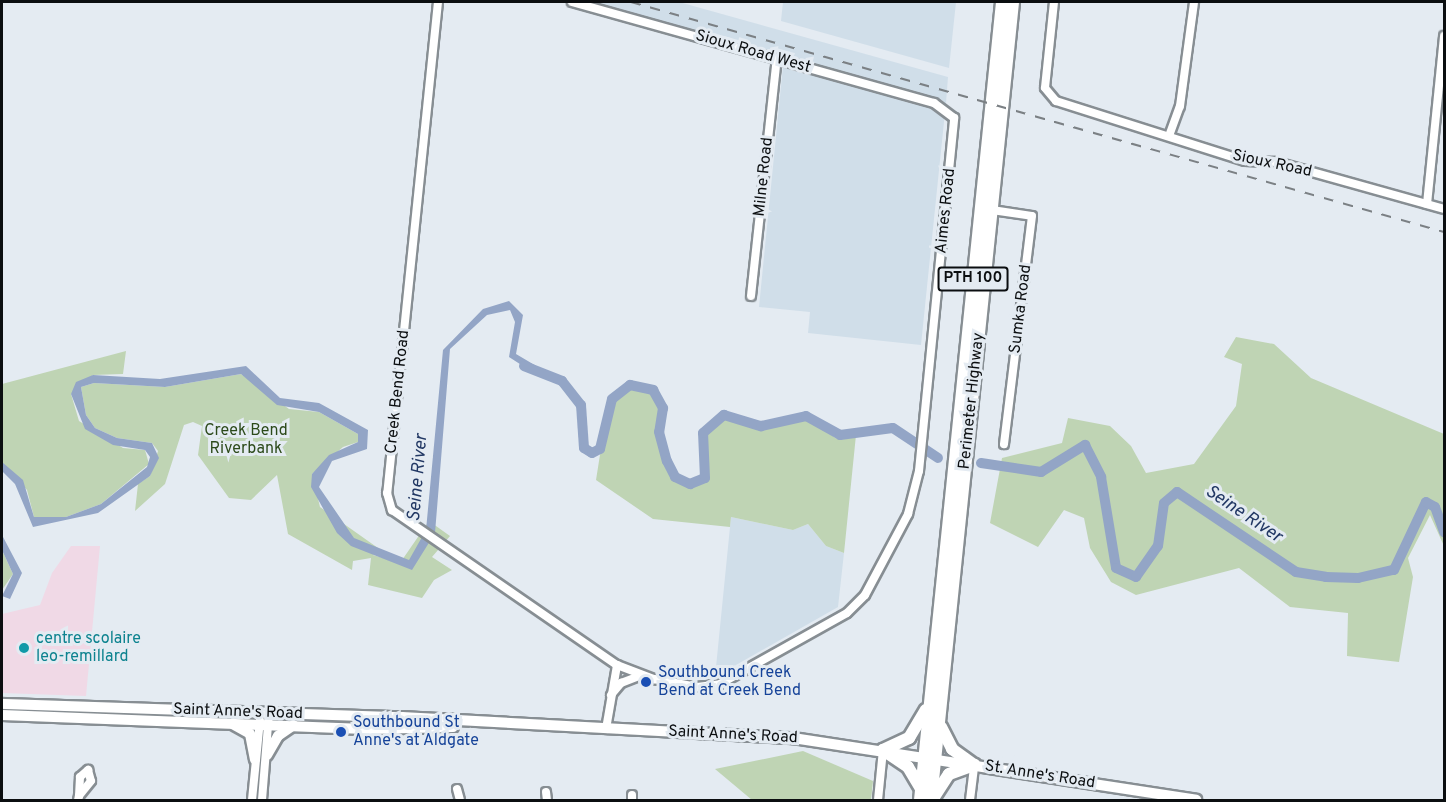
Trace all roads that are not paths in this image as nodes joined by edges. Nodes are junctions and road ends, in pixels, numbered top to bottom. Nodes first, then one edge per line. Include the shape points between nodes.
1 (438, 2) edge
2 (572, 2) edge
3 (1002, 2) edge
4 (1013, 2) edge
5 (1054, 2) edge
6 (1194, 2) edge
7 (1444, 36) edge
8 (777, 58) junction
9 (934, 103) joint
10 (1169, 136) junction
11 (1427, 204) junction
12 (1444, 209) edge
13 (992, 210) junction
14 (751, 296) dead end
15 (922, 438) joint
16 (1004, 444) dead end
17 (617, 665) junction
18 (642, 675) junction
19 (609, 697) junction
20 (930, 701) junction
21 (2, 704) edge
22 (2, 716) edge
23 (265, 719) junction
24 (939, 722) junction
25 (231, 723) junction
26 (474, 724) junction
27 (294, 725) junction
28 (606, 729) junction
29 (883, 750) junction
30 (267, 755) junction
31 (930, 758) junction
32 (255, 760) junction
33 (974, 765) junction
34 (457, 789) dead end
35 (920, 795) edge
36 (252, 801) edge
37 (262, 801) edge
38 (460, 801) edge
39 (878, 801) edge
40 (932, 801) edge
41 (970, 801) edge
42 (1196, 801) edge

1 - 17 street, Creek Bend Road via 387,493 392,510 418,532
2 - 8 street, Sioux Road West
3 - 20 highway, Perimeter Highway / PTH 100
4 - 13 highway, Perimeter Highway / PTH 100
5 - 10 street, Sioux Road via 1046,93 1056,101
6 - 10 street via 1180,106
7 - 11 street
8 - 9 street, Sioux Road West
8 - 14 street, Milne Road
9 - 15 street, Aimes Road via 950,110 955,125
10 - 11 street, Sioux Road via 1245,160 1276,162
11 - 12 street, Sioux Road
13 - 16 street, Sumka Road via 1032,216
13 - 24 highway, Perimeter Highway / PTH 100
15 - 18 street, Creek Bend Road via 919,471 892,551 847,613 720,684 697,687
17 - 18 street, Creek Bend Road
17 - 19 street
18 - 19 street via 621,683
19 - 28 street
20 - 29 highway via 909,738
20 - 31 highway, Perimeter Highway / PTH 100
21 - 23 main road, Saint Anne's Road
22 - 25 main road, Saint Anne's Road
23 - 25 main road, Saint Anne's Road
23 - 26 main road, Saint Anne's Road
23 - 27 main road, Saint Anne's Road
23 - 30 street
23 - 32 street
24 - 31 highway, Perimeter Highway / PTH 100
24 - 33 highway via 950,746
25 - 32 main road via 250,734
26 - 27 main road, Saint Anne's Road via 394,729
26 - 28 main road, Saint Anne's Road
27 - 30 main road via 278,736
28 - 29 main road, Saint Anne's Road via 798,738
29 - 31 main road, St. Anne's Road
29 - 35 highway via 908,767
29 - 39 street
30 - 37 street
31 - 33 main road, St. Anne's Road
31 - 35 highway, Perimeter Highway / PTH 100
31 - 40 highway, Perimeter Highway / PTH 100
32 - 36 street
33 - 40 highway via 949,774
33 - 41 street
33 - 42 main road, St. Anne's Road
34 - 38 street

